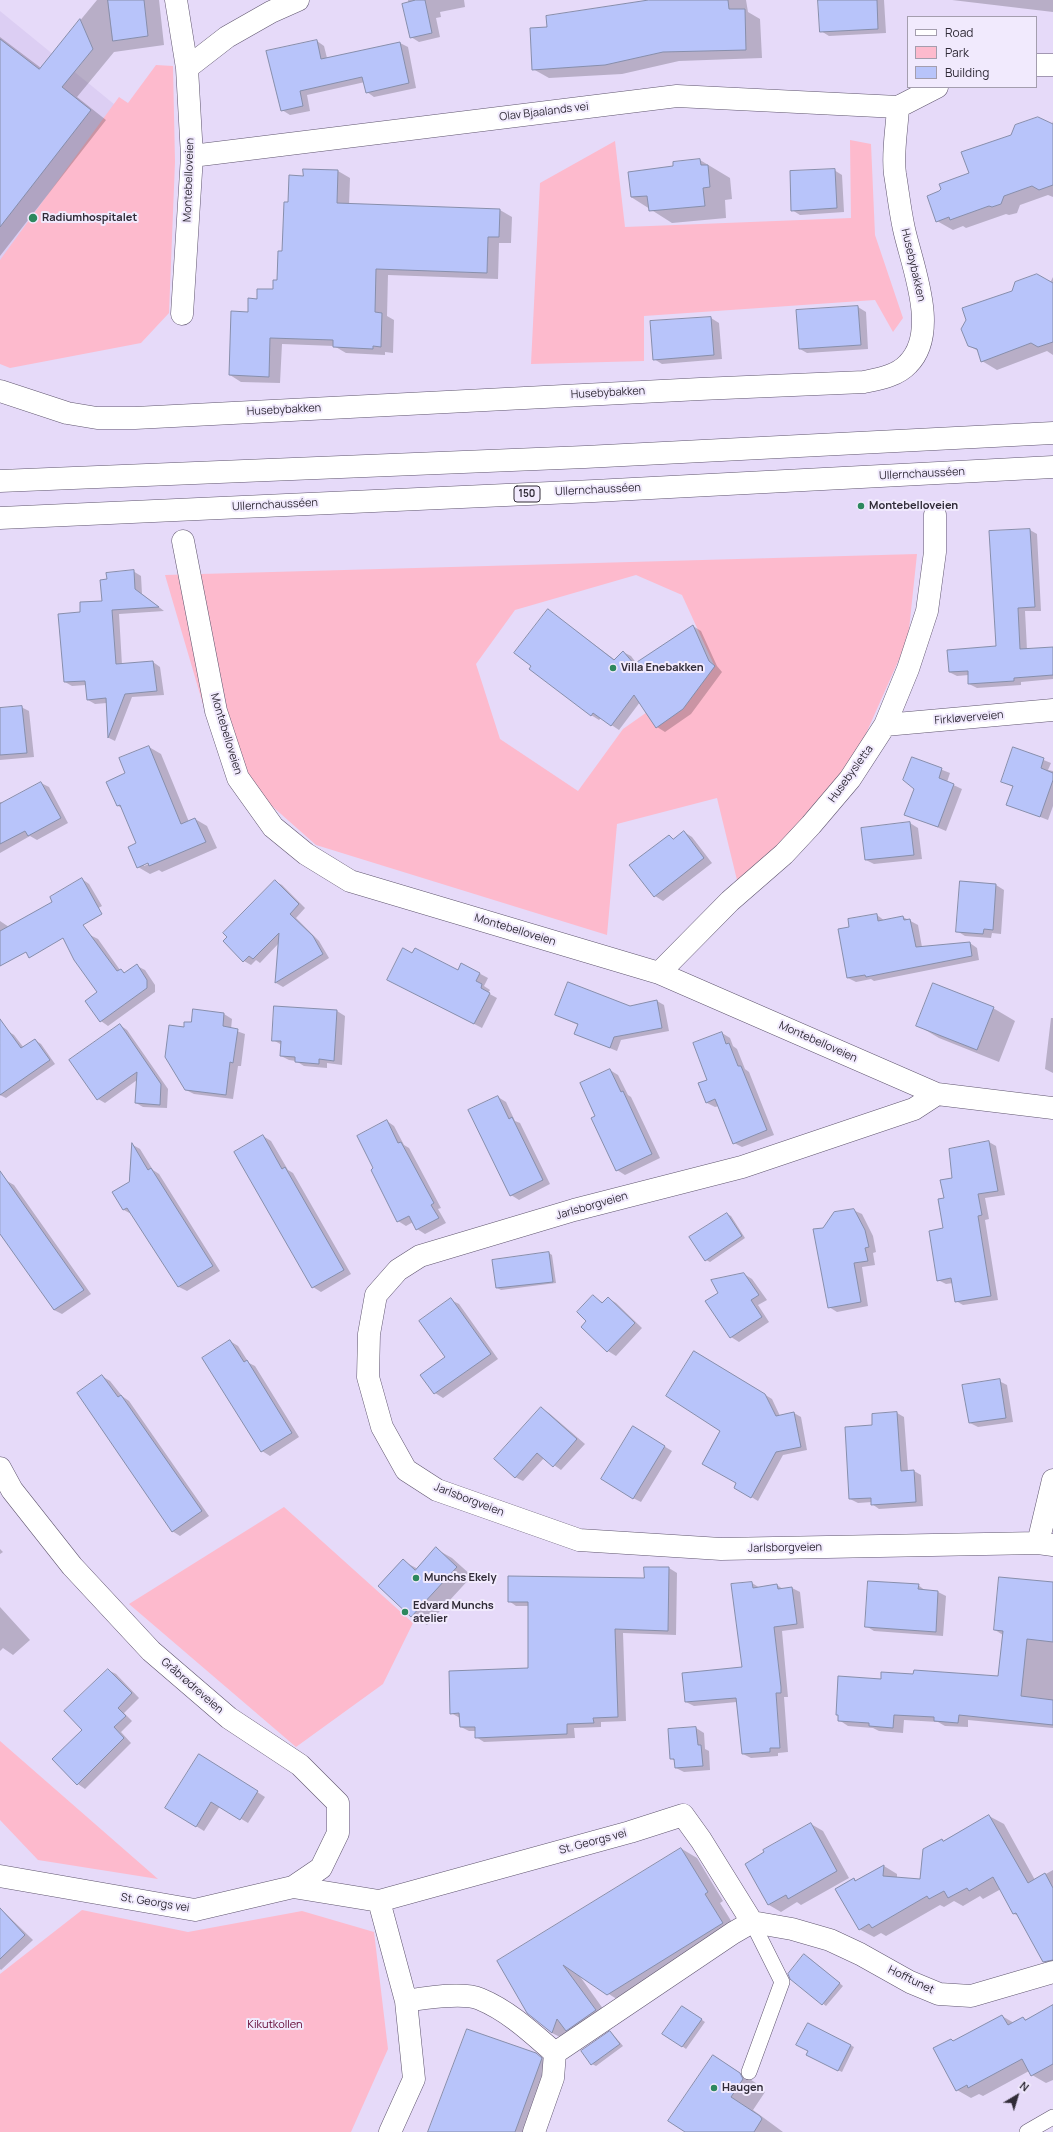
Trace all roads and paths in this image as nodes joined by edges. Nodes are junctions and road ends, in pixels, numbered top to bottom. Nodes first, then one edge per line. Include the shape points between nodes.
1 (176, 0) edge
2 (298, 0) edge
3 (1037, 65) edge
4 (1053, 65) edge
5 (187, 68) junction
6 (935, 88) edge
7 (898, 107) junction
8 (192, 156) junction
9 (182, 314) dead end
10 (0, 391) edge
11 (1053, 433) edge
12 (1053, 467) edge
13 (0, 481) edge
14 (935, 515) dead end
15 (0, 518) edge
16 (183, 541) dead end
17 (1053, 710) edge
18 (885, 725) junction
19 (659, 973) junction
20 (937, 1094) junction
21 (1053, 1108) edge
22 (0, 1468) edge
23 (1053, 1480) edge
24 (1045, 1544) edge
25 (0, 1876) edge
26 (293, 1887) junction
27 (379, 1901) junction
28 (763, 1924) junction
29 (1053, 1972) edge
30 (406, 2001) junction
31 (555, 2052) junction
32 (749, 2072) dead end
33 (1053, 2117) edge
34 (390, 2132) edge
35 (534, 2132) edge
36 (1027, 2132) edge

1 - 5 main road, Montebelloveien
2 - 5 main road via 227,37
3 - 4 main road
5 - 8 main road, Montebelloveien
6 - 7 main road
7 - 8 main road, Olav Bjaalands vei via 677,96
7 - 10 main road, Husebybakken via 895,172 904,229 923,312 922,335 909,364 881,379 864,382 135,418 98,418 67,413
8 - 9 main road, Montebelloveien
11 - 13 main road via 585,458
12 - 15 main road, Ullernchausséen / 150
14 - 18 main road, Husebysletta via 935,552 927,611 908,669
16 - 19 main road, Montebelloveien via 216,711 238,778 273,827 306,854 350,881
17 - 18 main road, Firkløverveien
18 - 19 main road, Husebysletta via 850,779 802,835 730,901
19 - 20 main road, Montebelloveien
20 - 21 main road, Montebelloveien
20 - 24 main road, Jarlsborgveien via 914,1109 742,1167 581,1208 420,1256 398,1270 376,1296 369,1334 368,1377 382,1427 406,1470 437,1490 579,1540 721,1550
22 - 26 main road, Gråbrødreveien via 12,1490 72,1566 151,1651 229,1718 300,1766 338,1803 338,1834 321,1868
23 - 24 main road
25 - 26 main road, St. Georgs vei via 195,1910
26 - 27 main road, St. Georgs vei
27 - 28 main road, St. Georgs vei via 683,1815
27 - 30 main road
28 - 29 main road, Hofftunet via 830,1940 910,1982 939,1994 971,1996
28 - 31 main road via 733,1933
28 - 32 lane, St. Georgs vei via 782,1982
30 - 31 main road via 434,1996 479,1998 518,2020
30 - 34 main road via 414,2079
31 - 35 main road via 553,2078
33 - 36 lane

